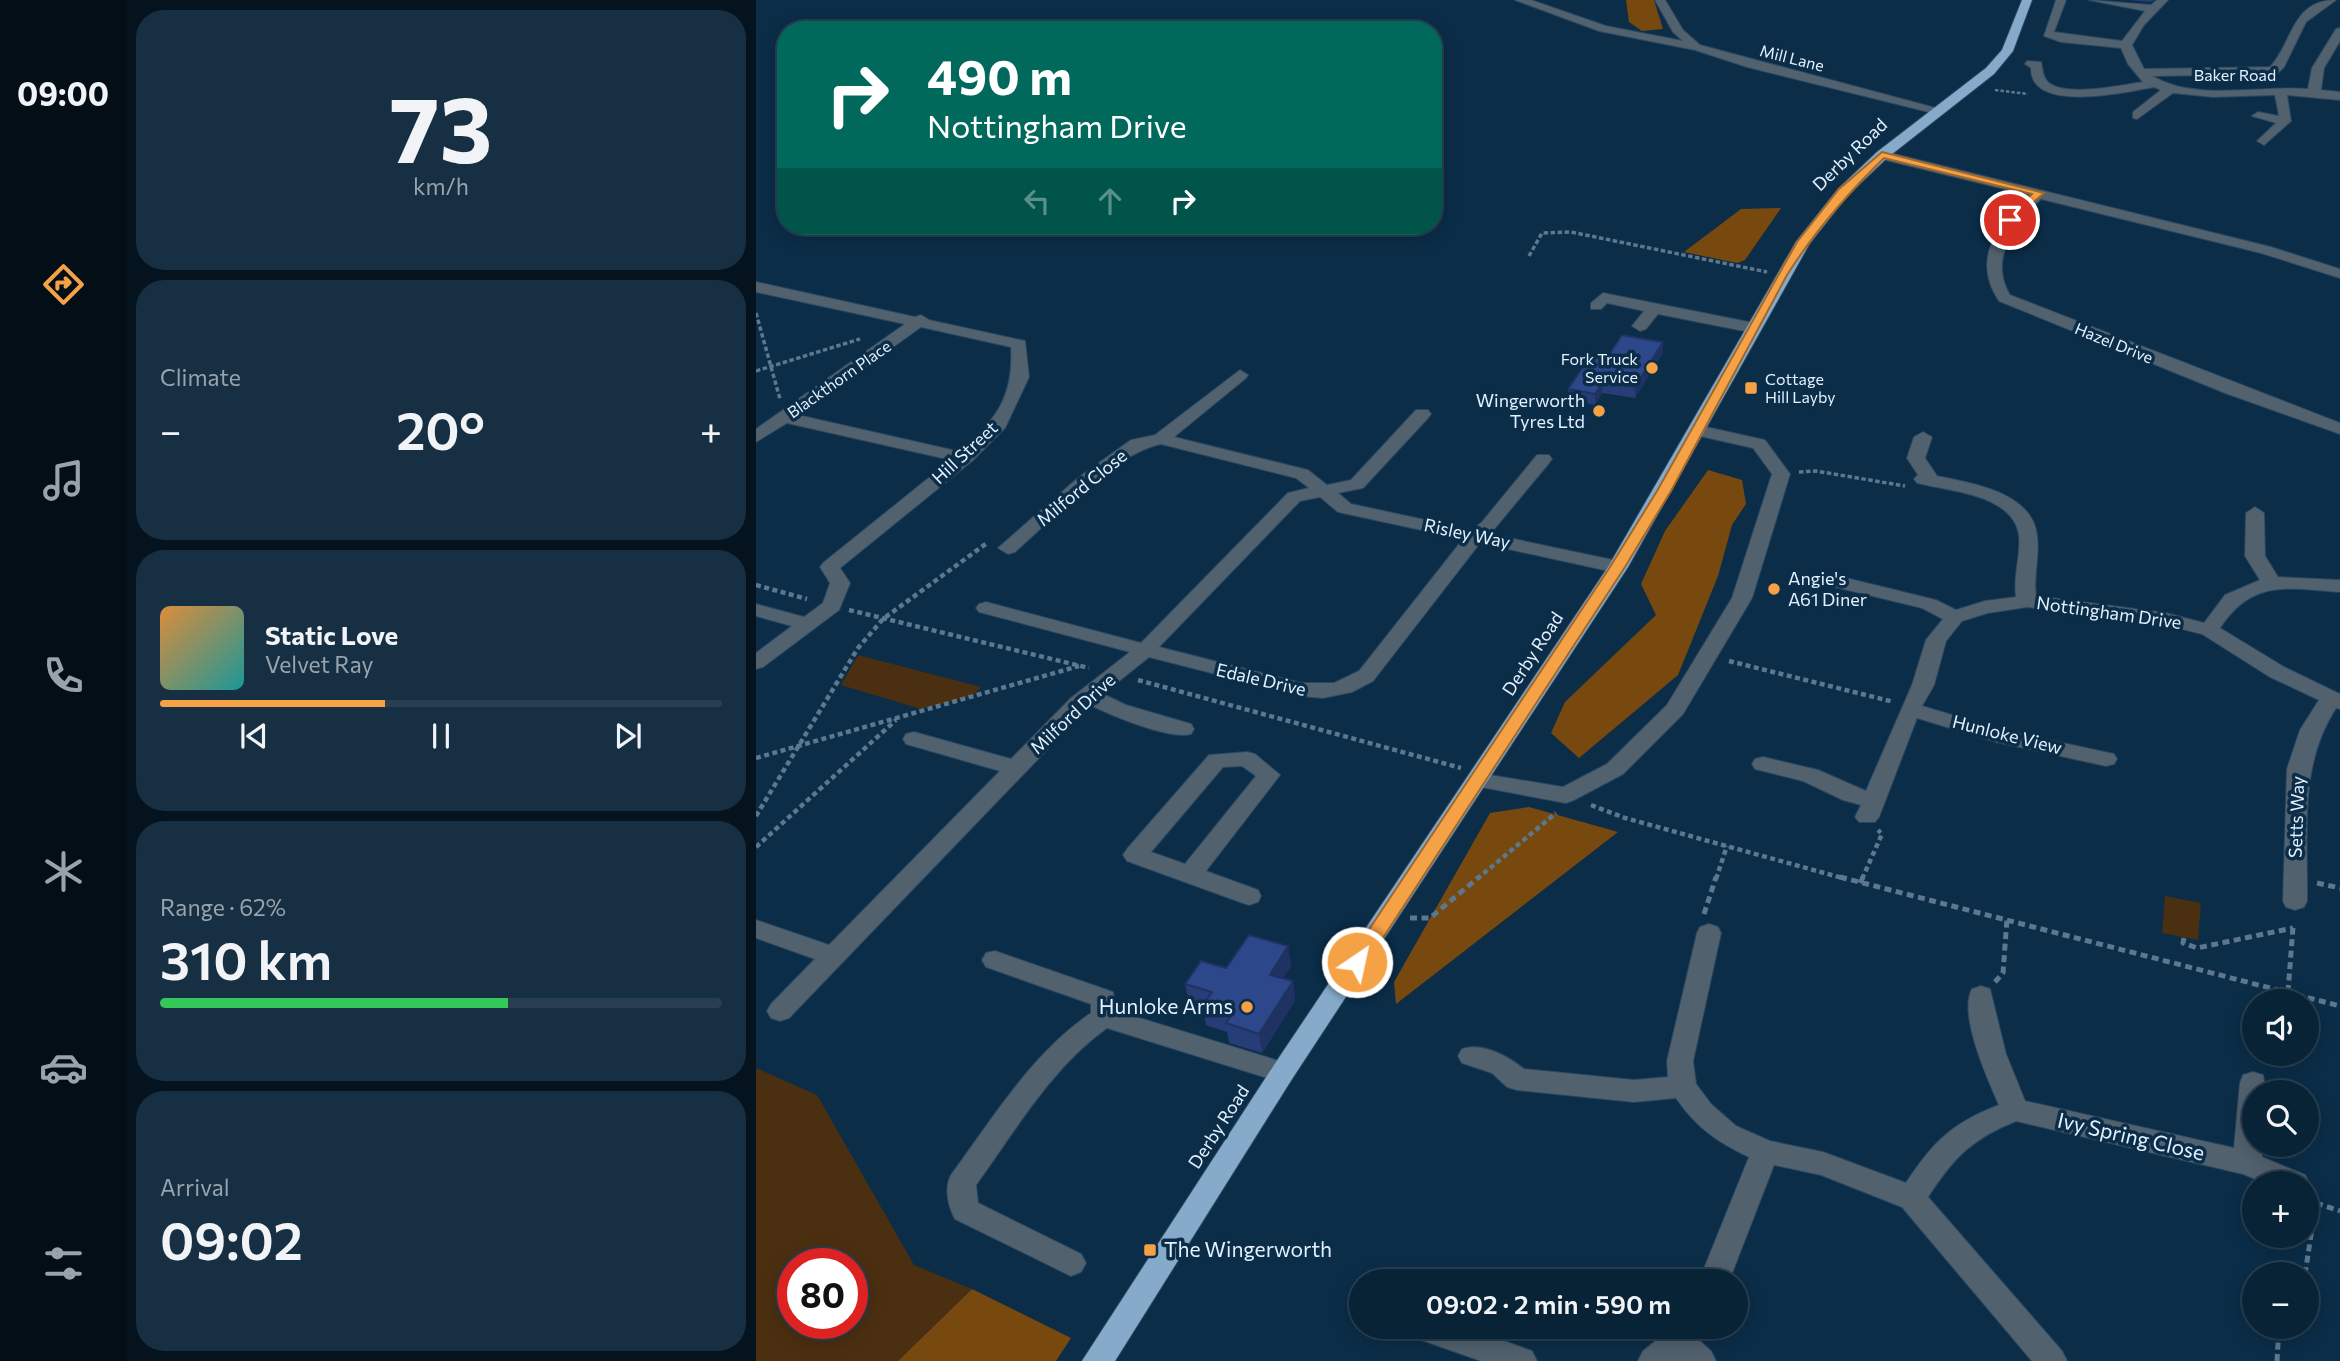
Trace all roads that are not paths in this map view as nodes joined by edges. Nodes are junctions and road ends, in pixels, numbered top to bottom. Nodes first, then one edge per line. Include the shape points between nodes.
1 (1520, 0) edge
2 (1660, 0) edge
3 (2027, 0) edge
4 (2061, 0) edge
5 (2094, 0) edge
6 (2331, 0) edge
7 (2159, 5) edge
8 (2340, 31) edge
9 (2126, 45) junction
10 (1696, 47) junction
11 (2031, 64) dead end
12 (2142, 73) junction
13 (2155, 83) junction
14 (2170, 89) junction
15 (2280, 91) junction
16 (2314, 92) junction
17 (2340, 96) edge
18 (1941, 111) junction
19 (2137, 115) dead end
20 (2258, 116) dead end
21 (2285, 121) junction
22 (2264, 142) dead end
23 (1882, 155) junction
24 (2039, 193) junction
25 (2340, 274) edge
26 (756, 287) edge
27 (1596, 306) dead end
28 (1654, 308) junction
29 (921, 320) junction
30 (1640, 326) dead end
31 (1754, 328) junction
32 (1240, 375) dead end
33 (1422, 414) dead end
34 (785, 417) junction
35 (2340, 429) edge
36 (1698, 430) junction
37 (756, 437) edge
38 (1923, 437) dead end
39 (1161, 439) junction
40 (964, 458) junction
41 (1543, 459) dead end
42 (1323, 489) junction
43 (2255, 513) dead end
44 (1475, 536) junction
45 (1009, 548) dead end
46 (1618, 567) junction
47 (1842, 583) dead end
48 (2272, 584) junction
49 (2340, 586) edge
50 (2027, 601) junction
51 (986, 608) dead end
52 (756, 610) edge
53 (1955, 617) junction
54 (806, 624) junction
55 (2209, 630) junction
56 (1144, 651) junction
57 (756, 663) edge
58 (1088, 695) junction
59 (2335, 701) edge
60 (1911, 707) junction
61 (1183, 729) dead end
62 (914, 739) dead end
63 (2106, 759) dead end
64 (1763, 764) dead end
65 (1016, 768) junction
66 (1478, 780) junction
67 (1189, 876) junction
68 (1249, 896) dead end
69 (2295, 901) road end
70 (756, 929) edge
71 (1709, 933) road end
72 (834, 956) junction
73 (995, 960) dead end
74 (1981, 996) dead end
75 (780, 1011) dead end
76 (1104, 1017) junction
77 (1471, 1056) dead end
78 (1283, 1072) junction
79 (1684, 1087) junction
80 (2015, 1110) junction
81 (1765, 1152) junction
82 (2247, 1157) edge
83 (2247, 1163) junction
84 (2264, 1171) edge
85 (1912, 1198) junction
86 (1071, 1263) dead end
87 (1719, 1269) edge
88 (1458, 1339) edge
89 (1691, 1344) edge
90 (1098, 1361) edge
91 (1521, 1361) edge
92 (1654, 1361) edge
93 (2051, 1361) edge

1 - 10 street, Mill Lane via 1603,29
2 - 10 street via 1679,32
3 - 18 highway, Derby Road via 2007,51 1982,79
4 - 9 street via 2048,34
5 - 7 street
6 - 12 street via 2301,20 2273,71
7 - 9 street via 2139,23
8 - 16 street via 2318,68
9 - 12 street, Baker Road via 2131,61
10 - 18 street, Mill Lane
11 - 13 street via 2036,65 2043,84 2060,92 2078,94
12 - 13 street, Baker Road
13 - 14 street, Baker Road
14 - 15 street, Baker Road
14 - 19 street
15 - 16 street, Baker Road
15 - 21 street via 2288,112
16 - 17 street, Baker Road
18 - 23 highway, Derby Road
20 - 21 street
21 - 22 street
23 - 24 street
23 - 31 highway, Derby Road via 1843,191 1803,242
24 - 25 street via 2266,250
24 - 35 street, Hazel Drive via 2010,220 1998,246 1994,279 2004,298
26 - 29 street, Hill Street
27 - 28 street via 1604,298
28 - 30 street
28 - 31 street
29 - 34 street, Blackthorn Place
29 - 40 street, Hill Street via 1019,344 1021,377 999,424
31 - 36 highway, Derby Road
32 - 39 street, Milford Close
33 - 42 street, Milford Drive via 1357,484
34 - 37 street, Blackthorn Place
34 - 40 street
36 - 46 highway, Derby Road
36 - 66 street via 1759,444 1781,474 1742,598 1675,709 1615,769 1566,795
38 - 50 street via 1916,458 1926,479 1986,492 2021,519 2028,532 2022,578
39 - 42 street via 1302,474
39 - 45 street, Milford Close via 1137,444 1085,481
40 - 54 street, Hill Street via 830,567 840,583 832,606
41 - 44 street, Edale Drive via 1489,526
42 - 44 street, Risley Way via 1345,508
42 - 56 street, Milford Drive via 1294,497
43 - 48 street via 2255,556
44 - 46 street, Risley Way
44 - 56 street, Edale Drive via 1366,676 1349,688 1308,691
46 - 66 highway, Derby Road
47 - 53 street via 1929,604
48 - 49 street
48 - 55 street via 2252,587 2231,599
50 - 53 street, Nottingham Drive
50 - 55 street, Nottingham Drive via 2166,619
51 - 56 street, Edale Drive
52 - 54 street
53 - 60 street via 1936,640 1923,685
54 - 57 street, Hill Street
55 - 59 street, Nottingham Drive
56 - 58 street, Milford Drive
58 - 61 street via 1118,710
58 - 65 street, Milford Drive
59 - 69 street, Setts Way via 2311,730 2298,769
60 - 63 street, Hunloke View via 1997,735
60 - 64 street via 1870,809 1810,775
62 - 65 street
65 - 72 street, Milford Drive
66 - 78 highway, Derby Road
67 - 67 street via 1135,855 1217,760 1247,758 1269,775
67 - 68 street
70 - 72 street
71 - 79 street via 1680,1061
72 - 75 street, Milford Drive
73 - 76 street via 1104,999
74 - 80 street via 1982,1023
76 - 78 street
76 - 86 street via 1062,1051 961,1183 965,1210
77 - 79 street via 1501,1065 1517,1079 1634,1091
78 - 90 highway, Derby Road
79 - 81 street via 1701,1112 1726,1134
80 - 83 street, Ivy Spring Close
80 - 85 street via 1974,1126 1936,1161
81 - 85 street via 1823,1164
81 - 87 street
82 - 83 street
83 - 84 street, Ivy Spring Close
85 - 93 street
88 - 91 street
89 - 92 street

